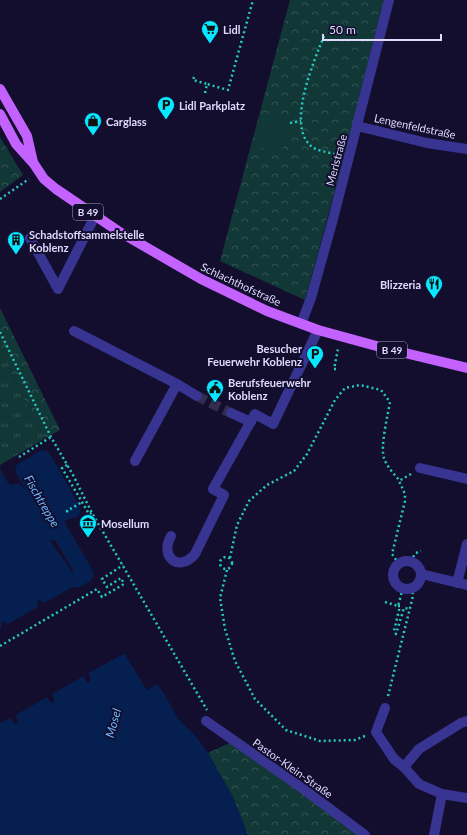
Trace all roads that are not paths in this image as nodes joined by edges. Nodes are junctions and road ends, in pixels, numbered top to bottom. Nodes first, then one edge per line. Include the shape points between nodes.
1 (389, 0) edge
2 (0, 89) edge
3 (0, 114) edge
4 (357, 126) junction
5 (467, 149) edge
6 (36, 168) junction
7 (95, 216) junction
8 (30, 238) dead end
9 (301, 324) junction
10 (318, 330) junction
11 (74, 331) dead end
12 (467, 368) edge
13 (177, 384) junction
14 (197, 396) tunnel mouth
15 (231, 413) tunnel mouth
16 (251, 422) junction
17 (135, 461) dead end
18 (420, 468) dead end
19 (467, 479) edge
20 (171, 536) dead end
21 (467, 544) edge
22 (421, 574) junction
23 (462, 584) edge
24 (385, 708) road end
25 (206, 721) road end
26 (467, 722) edge
27 (404, 767) junction
28 (442, 794) junction
29 (467, 798) edge
30 (365, 835) edge
31 (434, 835) edge

1 - 4 street, Merlstraße
2 - 6 main road, Schlachthofstraße / B 49 via 27,136
3 - 6 main road, Schlachthofstraße / B 49 via 16,144
4 - 5 street, Lengenfeldstraße via 427,143
4 - 9 street, Merlstraße via 311,298
6 - 7 main road, Schlachthofstraße / B 49 via 56,189
7 - 8 street via 58,289
7 - 9 main road, Schlachthofstraße / B 49 via 200,279
9 - 10 main road, Schlachthofstraße / B 49
10 - 12 main road, Schlachthofstraße / B 49
10 - 16 street via 307,359 273,424 255,414
11 - 13 street
13 - 14 street
13 - 17 street
15 - 16 street
16 - 20 street via 213,489 224,495 191,559 179,563 168,556 167,544
18 - 19 street
21 - 23 street
22 - 22 street via 418,565 405,560 394,569 393,578 398,586 407,588 419,582
22 - 23 street
24 - 27 street via 376,732 394,759
25 - 30 street, Pastor-Klein-Straße
26 - 27 street via 461,723 419,749
27 - 28 street via 419,784
28 - 29 street
28 - 31 street

